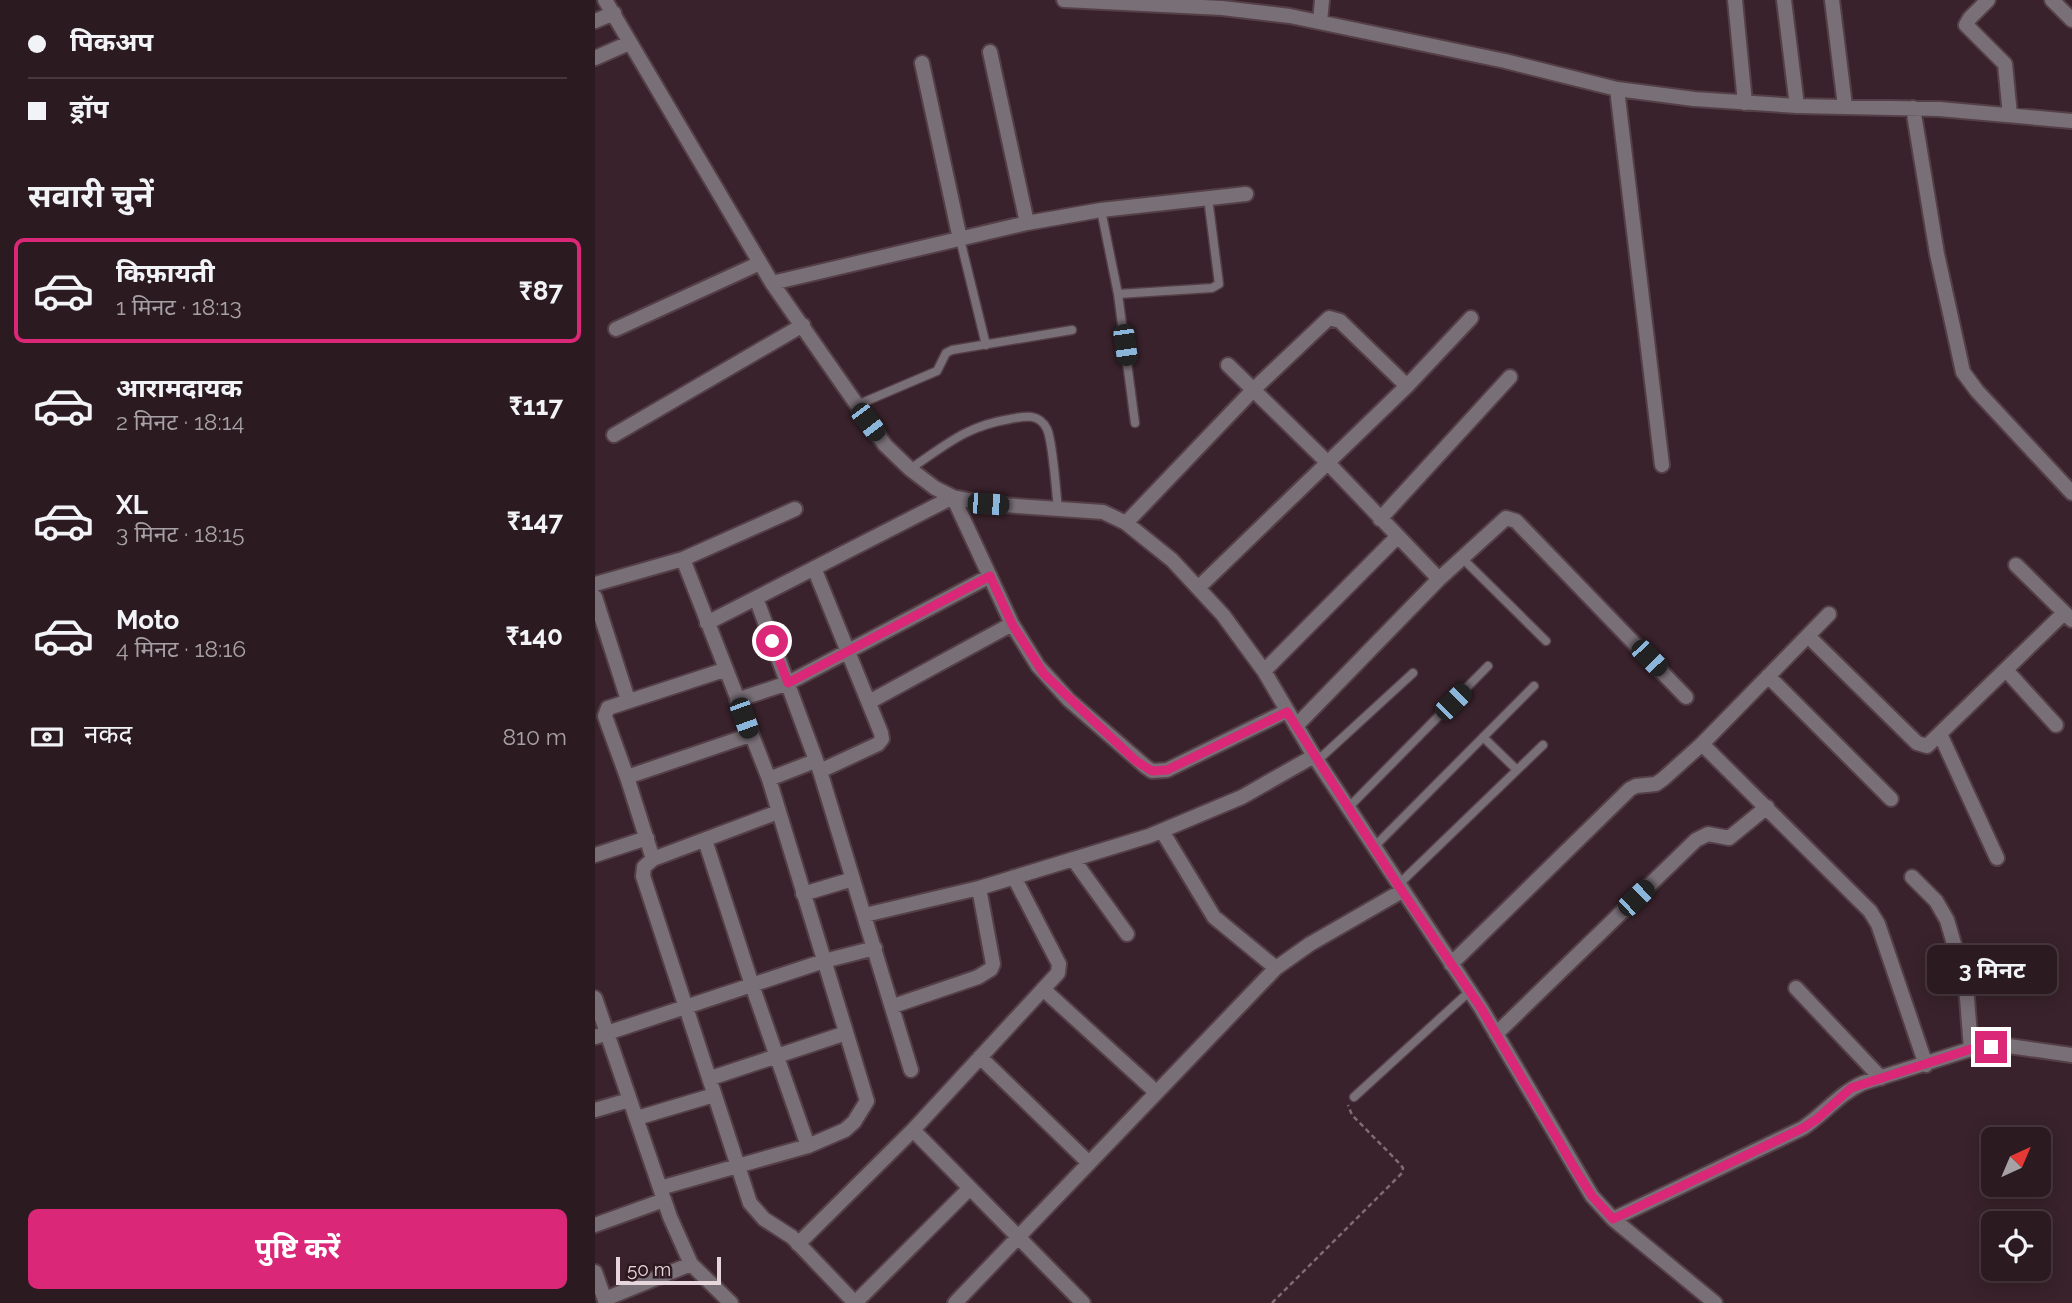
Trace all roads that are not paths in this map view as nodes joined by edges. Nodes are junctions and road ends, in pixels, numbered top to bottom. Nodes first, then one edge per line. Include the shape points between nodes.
1 (605, 0) edge
2 (1063, 0) edge
3 (1322, 0) edge
4 (1735, 0) edge
5 (1784, 0) edge
6 (1832, 0) edge
7 (1989, 0) edge
8 (2052, 0) edge
9 (614, 13) junction
10 (2072, 20) edge
11 (595, 21) edge
12 (1320, 22) junction
13 (629, 43) junction
14 (990, 52) dead end
15 (595, 58) edge
16 (922, 64) dead end
17 (1617, 89) junction
18 (1745, 103) junction
19 (1845, 106) junction
20 (1797, 107) junction
21 (1913, 108) junction
22 (2010, 115) junction
23 (2072, 121) edge
24 (1246, 194) dead end
25 (1208, 198) junction
26 (1101, 210) junction
27 (1027, 223) junction
28 (960, 239) junction
29 (760, 263) junction
30 (772, 283) junction
31 (1118, 294) junction
32 (1471, 318) dead end
33 (803, 325) junction
34 (616, 329) dead end
35 (1072, 330) dead end
36 (986, 345) junction
37 (1228, 365) dead end
38 (1510, 377) dead end
39 (1407, 386) junction
40 (1254, 389) junction
41 (857, 405) junction
42 (1135, 423) dead end
43 (614, 435) dead end
44 (1328, 463) junction
45 (1662, 466) dead end
46 (910, 469) junction
47 (2072, 493) edge
48 (953, 497) junction
49 (795, 509) dead end
50 (1058, 509) junction
51 (1380, 519) junction
52 (1126, 523) junction
53 (1398, 537) junction
54 (1461, 557) junction
55 (683, 559) junction
56 (2016, 565) dead end
57 (814, 568) junction
58 (990, 576) junction
59 (1439, 579) junction
60 (595, 584) edge
61 (1199, 587) junction
62 (595, 597) edge
63 (756, 598) junction
64 (1829, 614) dead end
65 (2068, 616) edge
66 (706, 623) junction
67 (1012, 624) junction
68 (1808, 636) junction
69 (1546, 641) dead end
70 (848, 652) junction
71 (1488, 666) dead end
72 (724, 670) junction
73 (2006, 670) junction
74 (1264, 671) junction
75 (1413, 673) dead end
76 (1768, 676) junction
77 (788, 683) junction
78 (1534, 686) dead end
79 (1686, 697) dead end
80 (628, 700) junction
81 (737, 701) junction
82 (869, 702) junction
83 (1287, 712) junction
84 (2056, 725) dead end
85 (1296, 726) junction
86 (1940, 734) junction
87 (750, 735) junction
88 (1483, 737) junction
89 (1702, 744) junction
90 (1543, 745) dead end
91 (1316, 759) junction
92 (818, 766) junction
93 (1517, 770) junction
94 (628, 777) junction
95 (769, 779) junction
96 (1891, 799) dead end
97 (1767, 807) junction
98 (1348, 808) junction
99 (778, 813) junction
100 (1162, 831) junction
101 (647, 838) junction
102 (705, 840) junction
103 (1374, 847) junction
104 (595, 855) edge
105 (1997, 858) dead end
106 (653, 859) junction
107 (1073, 859) junction
108 (1014, 877) junction
109 (1912, 877) dead end
110 (853, 879) junction
111 (979, 888) junction
112 (1400, 888) junction
113 (803, 894) junction
114 (865, 915) junction
115 (1127, 934) dead end
116 (875, 948) junction
117 (824, 961) junction
118 (1451, 964) junction
119 (1276, 968) junction
120 (752, 985) junction
121 (1796, 988) dead end
122 (1043, 989) junction
123 (1470, 991) junction
124 (595, 998) edge
125 (687, 1006) junction
126 (893, 1006) junction
127 (846, 1033) junction
128 (1496, 1034) junction
129 (601, 1035) edge
130 (1971, 1049) junction
131 (2072, 1055) edge
132 (777, 1057) junction
133 (980, 1057) junction
134 (1926, 1065) junction
135 (911, 1070) dead end
136 (711, 1078) junction
137 (1881, 1078) junction
138 (1156, 1092) junction
139 (714, 1095) junction
140 (1354, 1097) road end
141 (629, 1100) junction
142 (595, 1110) edge
143 (637, 1118) junction
144 (913, 1130) junction
145 (808, 1146) junction
146 (1088, 1161) junction
147 (737, 1166) junction
148 (970, 1188) junction
149 (662, 1194) junction
150 (1613, 1219) junction
151 (595, 1225) edge
152 (1018, 1236) junction
153 (798, 1244) junction
154 (691, 1264) junction
155 (595, 1272) edge
156 (605, 1301) edge
157 (731, 1303) edge
158 (855, 1303) edge
159 (955, 1303) edge
160 (1083, 1303) edge
161 (1715, 1303) edge

1 - 9 street
2 - 12 street via 1222,8
3 - 12 street
4 - 18 street
5 - 20 street
6 - 19 street
7 - 22 street via 1966,25 2004,64
8 - 10 street
9 - 11 street
9 - 13 street
12 - 17 street
13 - 15 street
13 - 29 street
14 - 27 street
16 - 28 street
17 - 18 street
17 - 45 street
18 - 20 street
19 - 20 street
19 - 21 street
21 - 22 street
21 - 47 street via 1937,254 1963,372
22 - 23 street
24 - 25 street
25 - 26 street
25 - 31 lane via 1220,281 1216,286
26 - 27 street
26 - 31 lane
27 - 28 street
28 - 30 street
28 - 36 lane
29 - 30 street
29 - 34 street
30 - 33 street
31 - 42 lane
32 - 39 street
33 - 41 street
33 - 43 street
35 - 36 lane
36 - 41 lane via 952,350 937,371
37 - 40 street
38 - 51 street
39 - 40 street via 1335,317 1324,321
39 - 44 street
40 - 44 street
40 - 52 street
41 - 46 street via 885,445
44 - 51 street
44 - 61 street
46 - 48 street
46 - 50 lane via 972,429 1029,415 1038,418 1048,431
48 - 50 street
48 - 57 street
48 - 58 street
49 - 55 street
50 - 52 street via 1103,512
51 - 53 street
52 - 61 street
53 - 59 street
53 - 74 street
54 - 59 street
54 - 69 lane
54 - 79 street via 1510,518
55 - 60 street
55 - 66 street
56 - 65 street
57 - 63 street
57 - 70 street
58 - 67 street
58 - 70 street
59 - 85 street
61 - 74 street
62 - 80 street
63 - 66 street
63 - 77 street
64 - 68 street
65 - 73 street
66 - 72 street
67 - 82 street
67 - 83 street via 1051,682 1152,771 1167,770
68 - 76 street
68 - 86 street via 1917,743 1927,746
70 - 77 street
70 - 82 street
71 - 98 lane
72 - 80 street
72 - 81 street
73 - 84 street
73 - 86 street
74 - 83 street
75 - 91 lane
76 - 89 street
76 - 96 street
77 - 81 street
77 - 92 street
78 - 88 lane
80 - 94 street via 608,708 605,716
81 - 87 street
82 - 92 street via 882,739 879,744
83 - 85 street
85 - 91 street
86 - 105 street
87 - 94 street
87 - 95 street
88 - 93 lane
88 - 103 lane
89 - 97 street
89 - 118 street via 1656,784 1630,789
90 - 93 lane
91 - 98 street
91 - 100 street
92 - 95 street
92 - 110 street
93 - 112 lane
94 - 101 street
95 - 99 street
97 - 128 street via 1729,838 1708,834 1696,840
97 - 134 street via 1870,911
98 - 103 street
99 - 102 street
99 - 113 street
100 - 107 street
100 - 119 street via 1214,917
101 - 104 street
101 - 106 street
102 - 106 street
102 - 120 street
103 - 112 street
106 - 125 street via 644,867 643,876
107 - 108 street
107 - 115 street
108 - 111 street
108 - 122 street via 1059,964 1058,974
109 - 130 street via 1947,920 1966,985
110 - 113 street
110 - 114 street
111 - 114 street
111 - 126 street via 991,969
112 - 118 street
112 - 119 street
113 - 117 street
114 - 116 street
116 - 117 street
116 - 126 street
117 - 120 street
117 - 127 street
118 - 123 street
119 - 138 street
120 - 125 street
120 - 132 street
121 - 137 street
122 - 133 street
122 - 138 street
123 - 128 street
123 - 140 lane
124 - 129 street
125 - 129 street
125 - 136 street
126 - 135 street
127 - 132 street
127 - 145 street via 867,1101 845,1130
128 - 150 street via 1578,1174
129 - 141 street
130 - 131 street via 2009,1045
130 - 134 street
132 - 136 street
132 - 145 street
133 - 144 street
133 - 146 street
134 - 137 street
136 - 139 street
137 - 150 street via 1851,1088 1803,1128
138 - 146 street
139 - 143 street
139 - 147 street
141 - 142 street
141 - 143 street
143 - 149 street
144 - 148 street
144 - 153 street
145 - 147 street
146 - 152 street
147 - 149 street
147 - 153 street via 755,1212
148 - 152 street
148 - 158 street
149 - 151 street
149 - 154 street
150 - 161 street
152 - 159 street
152 - 160 street
153 - 158 street
154 - 156 street
154 - 157 street
155 - 156 street

